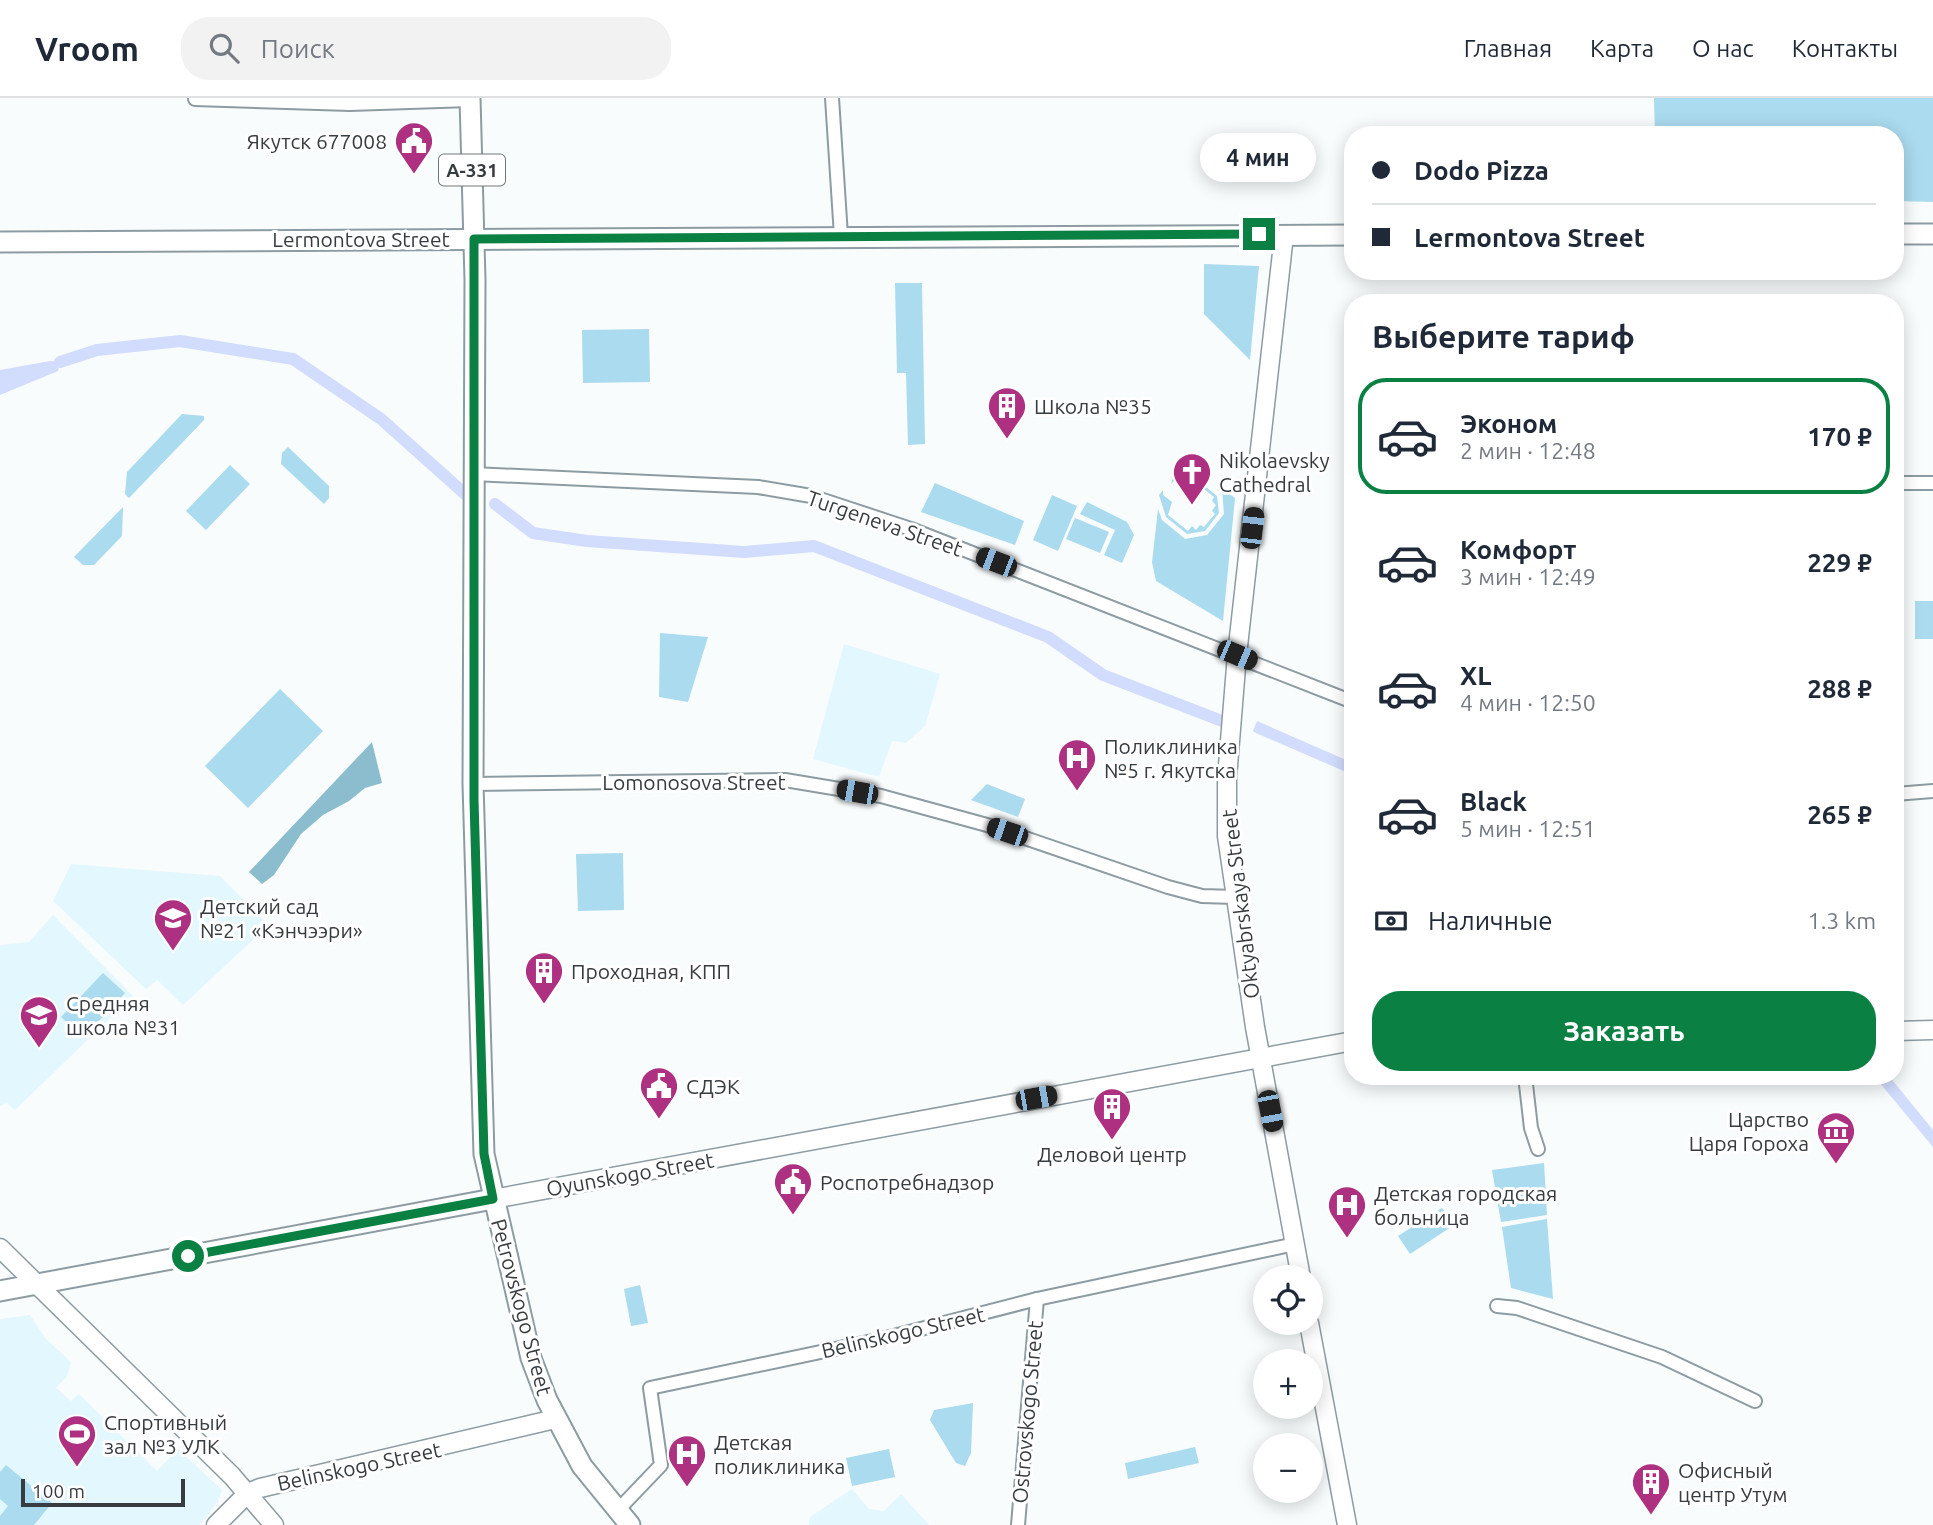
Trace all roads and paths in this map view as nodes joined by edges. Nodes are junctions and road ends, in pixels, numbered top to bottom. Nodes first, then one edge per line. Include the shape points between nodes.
1 (832, 98) edge
2 (195, 99) edge
3 (470, 99) edge
4 (1344, 234) edge
5 (1904, 234) edge
6 (1933, 234) edge
7 (1284, 235) junction
8 (841, 236) junction
9 (474, 239) junction
10 (0, 242) edge
11 (473, 474) junction
12 (1904, 482) edge
13 (1933, 483) edge
14 (1237, 655) junction
15 (1344, 698) edge
16 (474, 784) junction
17 (1933, 791) edge
18 (1904, 793) edge
19 (1235, 897) junction
20 (1933, 1030) edge
21 (1904, 1031) edge
22 (1344, 1043) edge
23 (1260, 1057) junction
24 (1526, 1085) edge
25 (1538, 1149) dead end
26 (493, 1199) junction
27 (1295, 1244) junction
28 (0, 1248) edge
29 (1299, 1265) edge
30 (36, 1284) junction
31 (0, 1291) edge
32 (1037, 1299) junction
33 (1497, 1306) dead end
34 (1311, 1335) edge
35 (1755, 1401) dead end
36 (555, 1419) junction
37 (248, 1493) junction
38 (624, 1518) edge
39 (216, 1525) edge
40 (274, 1525) edge
41 (1018, 1525) edge
42 (1347, 1525) edge

1 - 8 street
2 - 3 street via 350,104
3 - 9 main road, Petrovskogo Street / А-331
4 - 7 main road, Lermontova Street
5 - 6 main road
7 - 8 main road, Lermontova Street
7 - 14 street, Oktyabrskaya Street
8 - 9 main road, Lermontova Street
9 - 10 main road, Lermontova Street
9 - 11 main road, Petrovskogo Street
11 - 14 street, Turgeneva Street via 758,487 811,496 911,529
11 - 16 main road, Petrovskogo Street
12 - 13 street
14 - 15 street, Turgeneva Street
14 - 19 street, Oktyabrskaya Street via 1227,778 1227,836
16 - 19 street, Lomonosova Street via 785,780 881,796 987,825 1168,887 1202,896
16 - 26 main road, Petrovskogo Street via 483,1143
17 - 18 street
19 - 23 street, Oktyabrskaya Street
20 - 21 street
22 - 23 street, Oyunskogo Street
23 - 26 street, Oyunskogo Street
23 - 27 street, Oktyabrskaya Street
24 - 25 street
26 - 30 main road, Oyunskogo Street
26 - 36 main road, Petrovskogo Street via 531,1358
27 - 29 street, Oktyabrskaya Street
27 - 32 street, Belinskogo Street
28 - 30 street
30 - 31 main road, Oyunskogo Street
30 - 37 street
32 - 38 street, Belinskogo Street via 882,1339 650,1388 661,1465
32 - 41 street, Ostrovskogo Street
33 - 35 street via 1517,1308 1662,1357
34 - 42 street
36 - 37 street, Belinskogo Street
36 - 38 main road, Petrovskogo Street via 582,1466
37 - 39 street, Belinskogo Street
37 - 40 street

